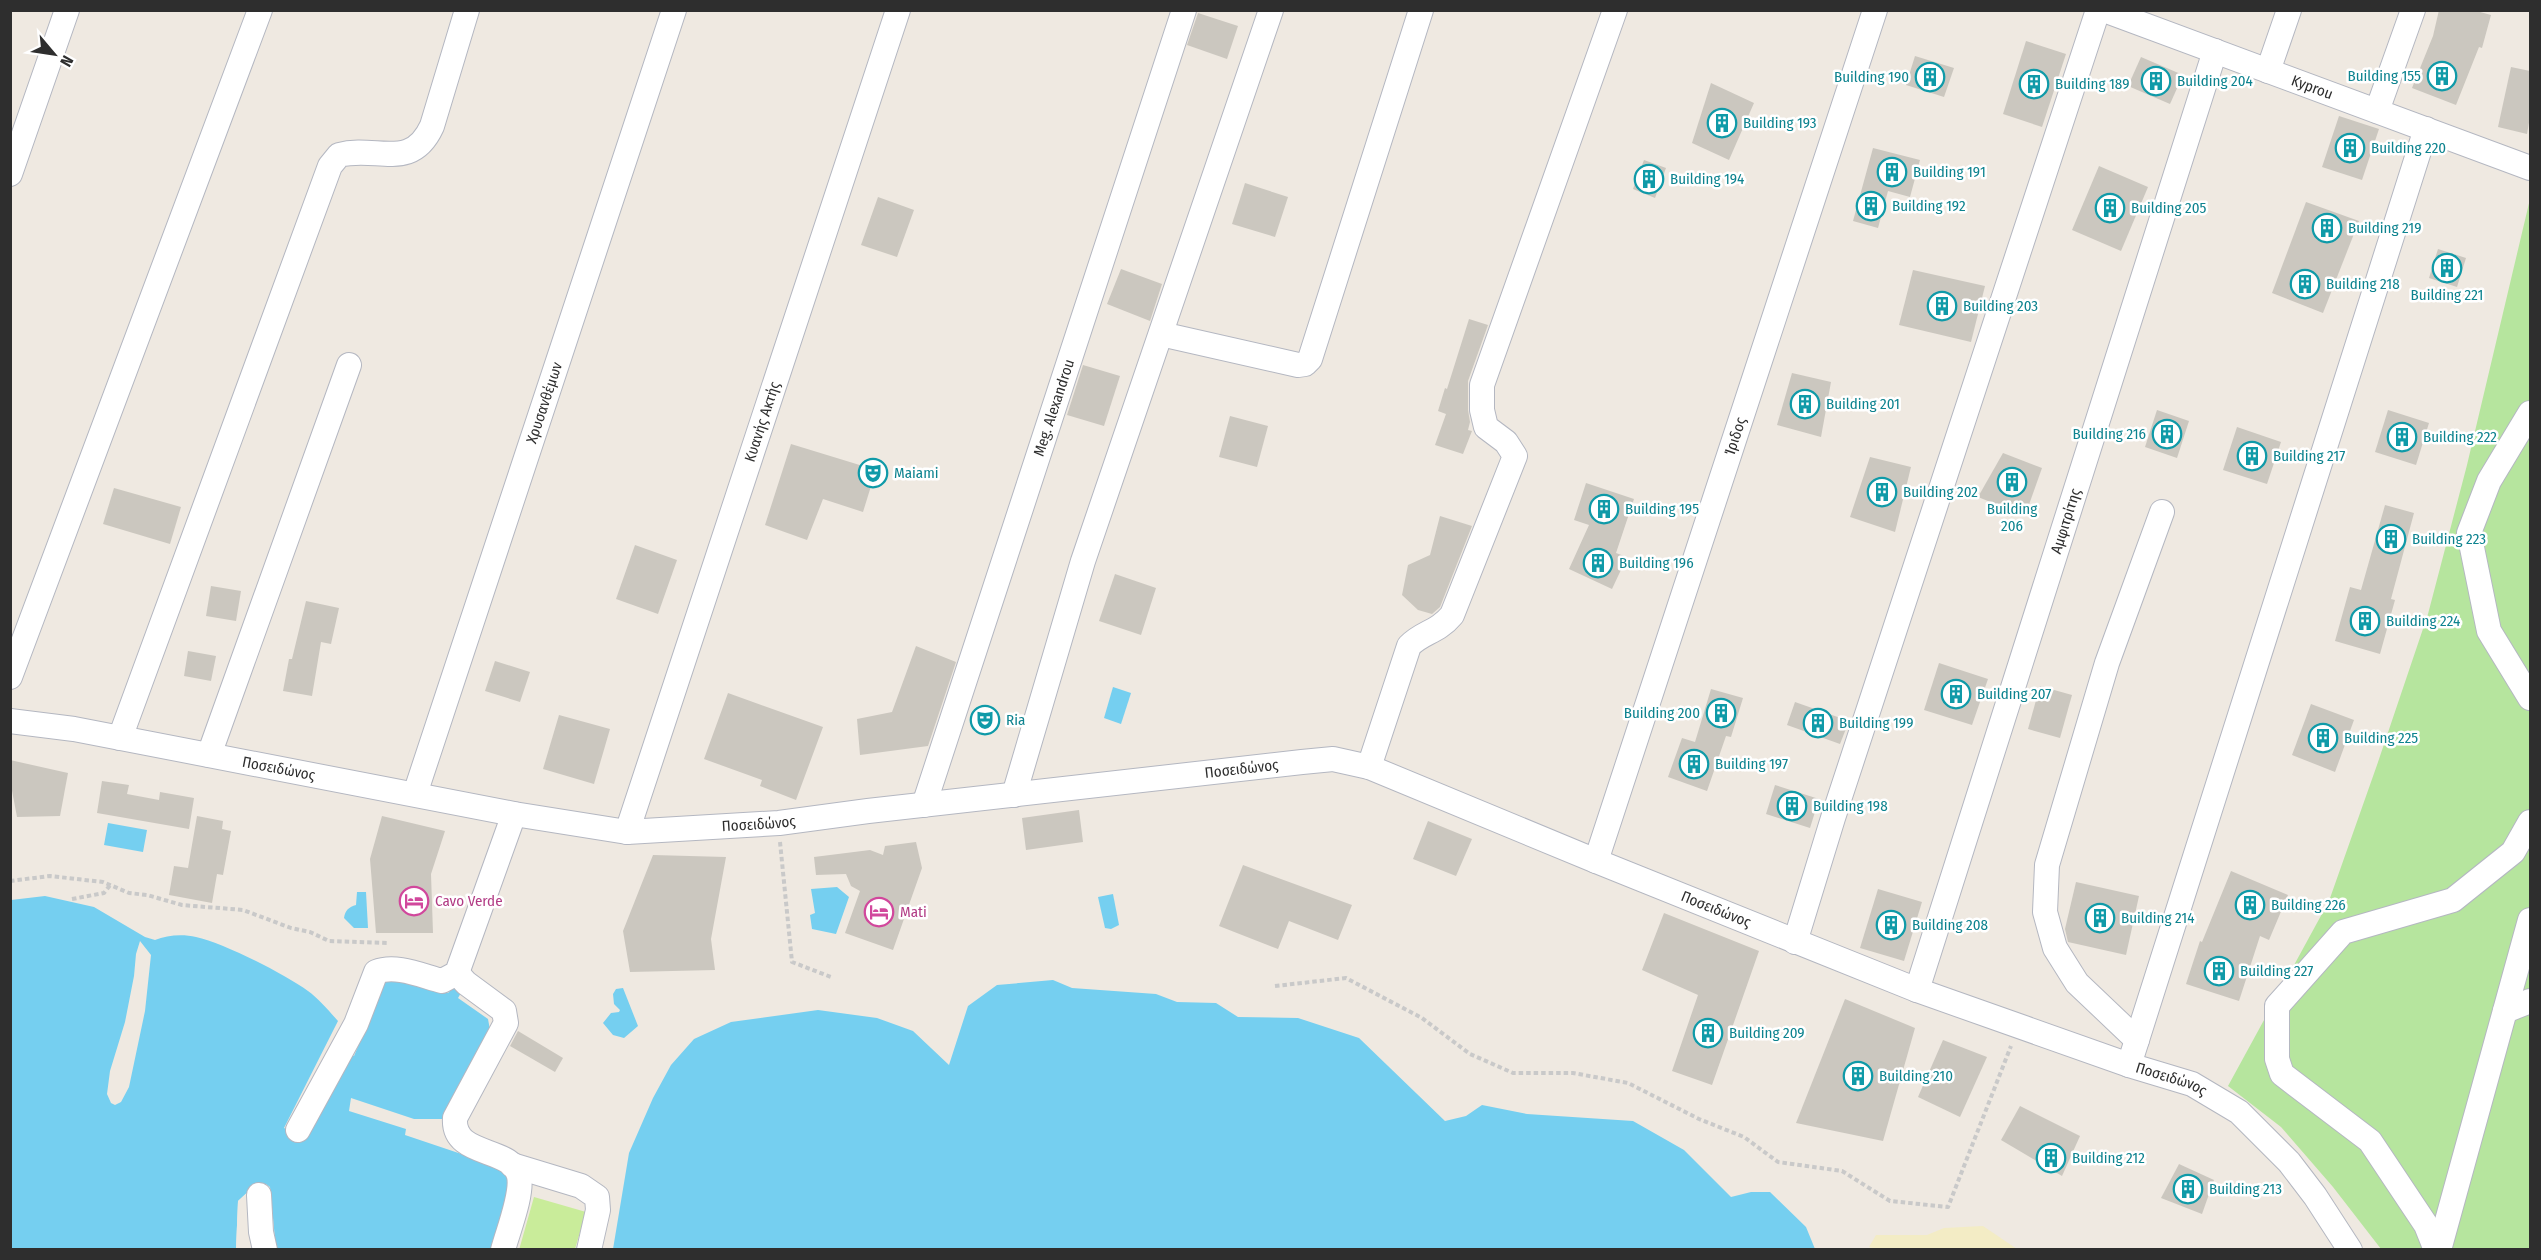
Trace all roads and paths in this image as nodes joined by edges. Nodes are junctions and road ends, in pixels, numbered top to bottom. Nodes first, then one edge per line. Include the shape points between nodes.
1 (67, 10) edge
2 (260, 10) edge
3 (467, 10) edge
4 (674, 10) edge
5 (898, 10) edge
6 (1184, 10) edge
7 (1271, 10) edge
8 (1421, 10) edge
9 (1615, 10) edge
10 (1875, 10) edge
11 (2098, 10) edge
12 (2104, 10) edge
13 (2289, 10) edge
14 (2413, 10) edge
15 (2215, 51) junction
16 (2268, 71) junction
17 (2377, 111) junction
18 (2426, 129) junction
19 (2527, 164) edge
20 (10, 174) edge
21 (1161, 334) junction
22 (349, 366) dead end
23 (2530, 412) edge
24 (2162, 513) dead end
25 (10, 677) edge
26 (2530, 698) edge
27 (10, 721) edge
28 (120, 738) junction
29 (209, 755) junction
30 (1369, 767) junction
31 (415, 794) junction
32 (1014, 795) junction
33 (924, 805) junction
34 (514, 814) junction
35 (2530, 822) edge
36 (778, 823) junction
37 (627, 832) junction
38 (1596, 861) junction
39 (10, 881) edge
40 (111, 884) junction
41 (72, 899) dead end
42 (2530, 920) edge
43 (1795, 942) junction
44 (389, 943) dead end
45 (457, 973) junction
46 (831, 977) dead end
47 (1275, 987) dead end
48 (1917, 990) junction
49 (2530, 1001) edge
50 (2505, 1011) junction
51 (2019, 1026) junction
52 (2137, 1040) junction
53 (2129, 1065) junction
54 (297, 1130) dead end
55 (512, 1165) junction
56 (259, 1195) dead end
57 (265, 1250) edge
58 (503, 1250) edge
59 (589, 1250) edge
60 (2350, 1250) edge
61 (2438, 1250) edge

1 - 20 street
2 - 25 street
3 - 28 street via 425,140 415,150 401,153 339,155 330,166
4 - 31 street, Χρυσανθέμων
5 - 37 street, Κυανής Ακτής
6 - 33 street, Meg. Alexandrou
7 - 21 street
8 - 21 street via 1310,359 1298,365
9 - 30 street via 1482,385 1486,427 1506,442 1515,456 1452,615 1409,646
10 - 38 street, Ίριδος
11 - 43 street
12 - 15 street, Kyprou
13 - 16 street
14 - 17 street
15 - 16 street, Kyprou
15 - 48 street, Αμφιτρίτης
16 - 17 street, Kyprou
17 - 18 street, Kyprou
18 - 19 street, Kyprou
18 - 52 street
21 - 32 street via 1083,561
22 - 29 street
23 - 26 street via 2489,481 2469,533 2489,631
24 - 52 street via 2107,663 2047,865 2045,912 2055,948 2077,983
27 - 28 street, Ποσειδώνος
28 - 29 street, Ποσειδώνος
29 - 31 street, Ποσειδώνος
30 - 32 street, Ποσειδώνος via 1332,759
30 - 38 street, Ποσειδώνος
31 - 34 street, Ποσειδώνος
32 - 33 street, Ποσειδώνος
33 - 36 street, Ποσειδώνος
34 - 37 street, Ποσειδώνος
34 - 45 street
35 - 61 street via 2513,852 2453,900 2343,933 2277,1006 2277,1059 2282,1074 2370,1141 2426,1225
36 - 37 street, Ποσειδώνος
36 - 46 path via 792,962
38 - 43 street, Ποσειδώνος
39 - 40 path via 50,876
40 - 41 path via 104,893
40 - 44 path via 129,893 182,905 243,910 329,941
42 - 50 street
43 - 48 street, Ποσειδώνος
45 - 54 street via 442,981 404,970 376,972 356,1024
45 - 55 street via 504,1011 506,1023 455,1118 454,1129 460,1139
47 - 51 path via 1346,978 1422,1018 1470,1054 1513,1073 1573,1073 1628,1083 1743,1137 1778,1162 1842,1171 1890,1202 1948,1208
48 - 51 street, Ποσειδώνος
49 - 50 street
50 - 61 street
51 - 53 street, Ποσειδώνος
52 - 53 street
53 - 60 street, Ποσειδώνος via 2192,1084 2239,1112 2289,1162
55 - 58 street via 519,1174 519,1185
55 - 59 street via 581,1185 597,1197
56 - 57 street

